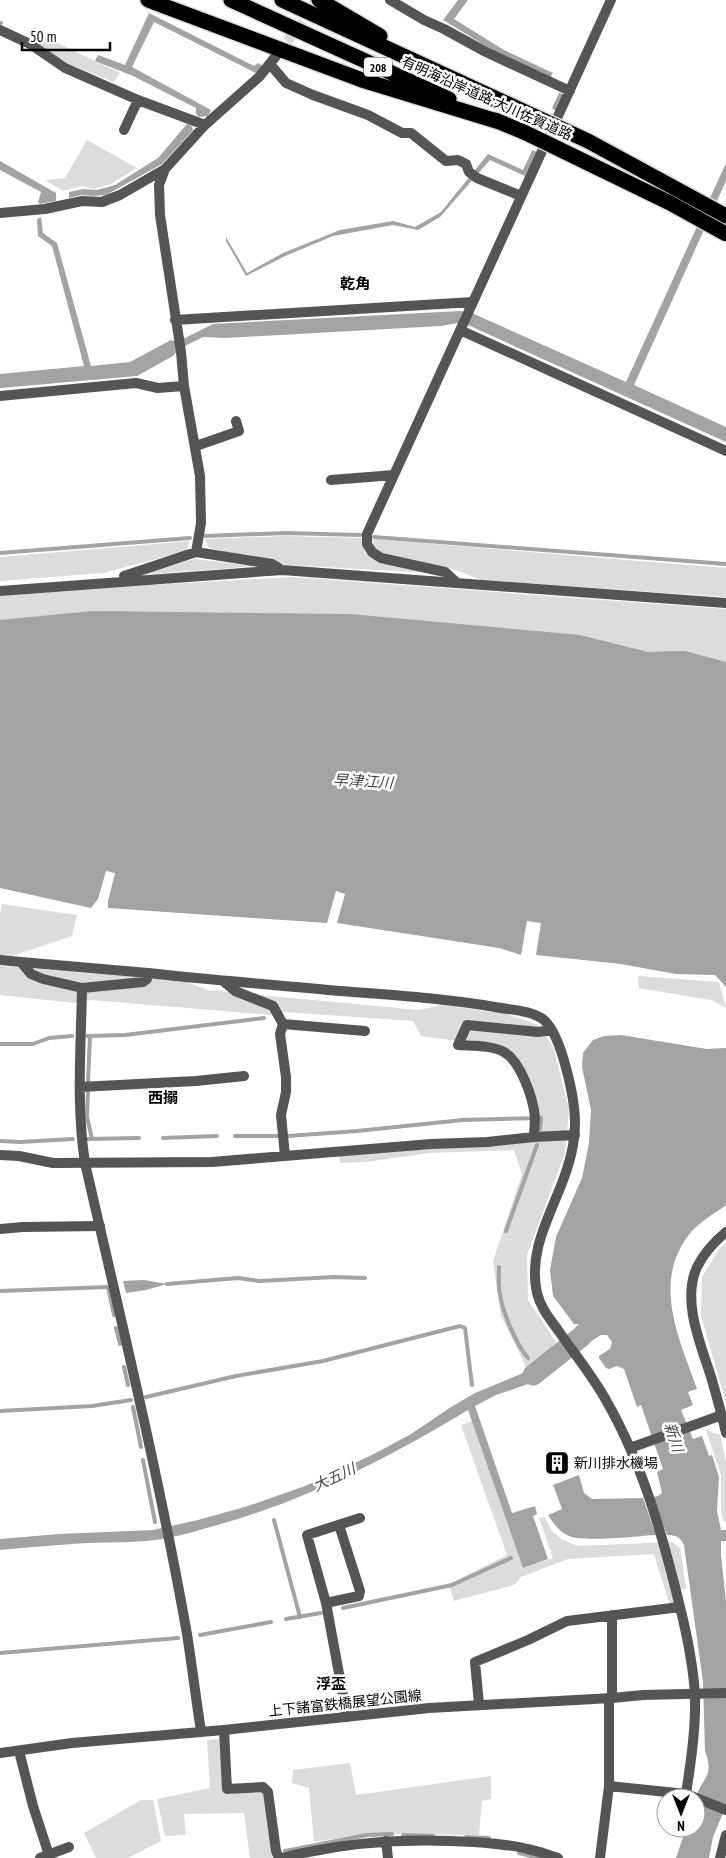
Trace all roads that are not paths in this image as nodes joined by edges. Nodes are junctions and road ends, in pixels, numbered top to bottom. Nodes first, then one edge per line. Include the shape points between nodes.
1 (148, 0) edge
2 (231, 0) edge
3 (282, 0) edge
4 (319, 0) edge
5 (390, 0) edge
6 (610, 0) edge
7 (0, 30) edge
8 (570, 91) junction
9 (138, 100) junction
10 (503, 102) junction
11 (503, 123) junction
12 (205, 125) junction
13 (124, 130) dead end
14 (165, 169) junction
15 (521, 196) junction
16 (0, 214) edge
17 (726, 216) edge
18 (726, 234) edge
19 (471, 306) junction
20 (175, 320) junction
21 (461, 329) junction
22 (184, 386) junction
23 (0, 396) edge
24 (236, 421) dead end
25 (196, 446) junction
26 (726, 451) edge
27 (394, 475) junction
28 (331, 480) dead end
29 (196, 552) junction
30 (282, 570) junction
31 (109, 582) junction
32 (456, 582) junction
33 (0, 591) edge
34 (726, 603) edge
35 (0, 960) edge
36 (21, 962) junction
37 (148, 973) junction
38 (223, 981) junction
39 (82, 988) junction
40 (283, 1024) junction
41 (552, 1030) junction
42 (365, 1031) dead end
43 (244, 1076) dead end
44 (80, 1087) junction
45 (575, 1135) junction
46 (534, 1136) junction
47 (0, 1155) edge
48 (285, 1156) junction
49 (85, 1163) junction
50 (100, 1226) junction
51 (0, 1229) edge
52 (726, 1232) edge
53 (722, 1415) junction
54 (726, 1433) edge
55 (630, 1448) junction
56 (360, 1518) dead end
57 (339, 1525) junction
58 (326, 1603) junction
59 (680, 1607) junction
60 (612, 1615) junction
61 (726, 1693) edge
62 (695, 1694) junction
63 (611, 1699) junction
64 (479, 1704) junction
65 (347, 1717) junction
66 (224, 1730) junction
67 (200, 1731) junction
68 (19, 1750) junction
69 (0, 1754) edge
70 (609, 1786) junction
71 (689, 1788) edge
72 (656, 1791) edge
73 (706, 1802) edge
74 (726, 1810) edge
75 (726, 1836) edge
76 (386, 1841) junction
77 (70, 1847) dead end
78 (47, 1857) edge
79 (280, 1858) edge
80 (388, 1858) edge
81 (558, 1858) edge
82 (600, 1858) edge
83 (720, 1858) edge

1 - 11 highway via 362,80
2 - 11 highway, 有明海沿岸道路;大川佐賀道路 / 208
3 - 10 highway, 有明海沿岸道路;大川佐賀道路 / 208
4 - 10 highway via 391,43
5 - 8 street via 486,52
6 - 8 street
7 - 9 street via 30,44 65,68
8 - 15 street
9 - 12 street
9 - 13 street
10 - 17 highway, 有明海沿岸道路;大川佐賀道路 / 208, bridge via 588,140
11 - 18 highway, 有明海沿岸道路;大川佐賀道路 / 208, bridge via 670,203
12 - 14 street
12 - 15 street via 259,77 273,60 286,83 368,115 402,133 411,133 446,161 458,160 466,164 473,175
14 - 16 street via 102,202
14 - 20 street via 158,196
15 - 19 street
19 - 20 street
19 - 21 street
20 - 22 street
21 - 26 street
21 - 27 street
22 - 23 street via 158,388 136,383
22 - 25 street
24 - 25 street via 239,431
25 - 29 street via 200,523
27 - 28 street
27 - 32 street via 368,534 367,544 381,558 445,572
29 - 30 street via 272,564
29 - 31 street
30 - 31 street
30 - 32 street
31 - 33 street
32 - 34 street
35 - 36 street
36 - 37 street
36 - 39 street via 31,974
37 - 38 street
37 - 39 street via 143,982
38 - 40 street via 235,991 273,1006
38 - 41 street via 434,998 482,1005 538,1015
39 - 44 street
40 - 42 street
40 - 48 street via 280,1034 286,1084 281,1115
41 - 45 street via 570,1082
41 - 46 street via 538,1032 467,1025 458,1045 503,1051 511,1058 531,1096
43 - 44 street
44 - 49 street via 80,1132
45 - 46 street
45 - 55 street via 568,1168 541,1233 535,1268 536,1291 542,1309 598,1386
46 - 48 street
47 - 49 street via 53,1163
48 - 49 street via 212,1162
49 - 50 street
50 - 51 street
50 - 67 street via 166,1526 187,1635
52 - 53 street via 709,1247 696,1268 692,1305
53 - 54 street
53 - 55 street
55 - 59 street via 664,1541
56 - 57 street
57 - 58 street via 307,1535
57 - 58 street via 360,1592 359,1596
58 - 65 street
59 - 60 street
59 - 62 street via 688,1638
60 - 63 street
60 - 64 street via 567,1621 475,1662
61 - 62 street, 上下諸富鉄橋展望公園線
62 - 63 street, 上下諸富鉄橋展望公園線
62 - 71 street
63 - 64 street, 上下諸富鉄橋展望公園線
63 - 70 street
64 - 65 street, 上下諸富鉄橋展望公園線
65 - 66 street, 上下諸富鉄橋展望公園線
66 - 67 street, 上下諸富鉄橋展望公園線
66 - 79 street via 227,1789 263,1787 268,1792 276,1850
67 - 68 street, 上下諸富鉄橋展望公園線
68 - 69 street, 上下諸富鉄橋展望公園線
68 - 78 street
70 - 72 street
70 - 82 street
73 - 74 street
75 - 83 street
76 - 79 street
76 - 80 street
76 - 81 street via 480,1842 528,1849
77 - 78 street

